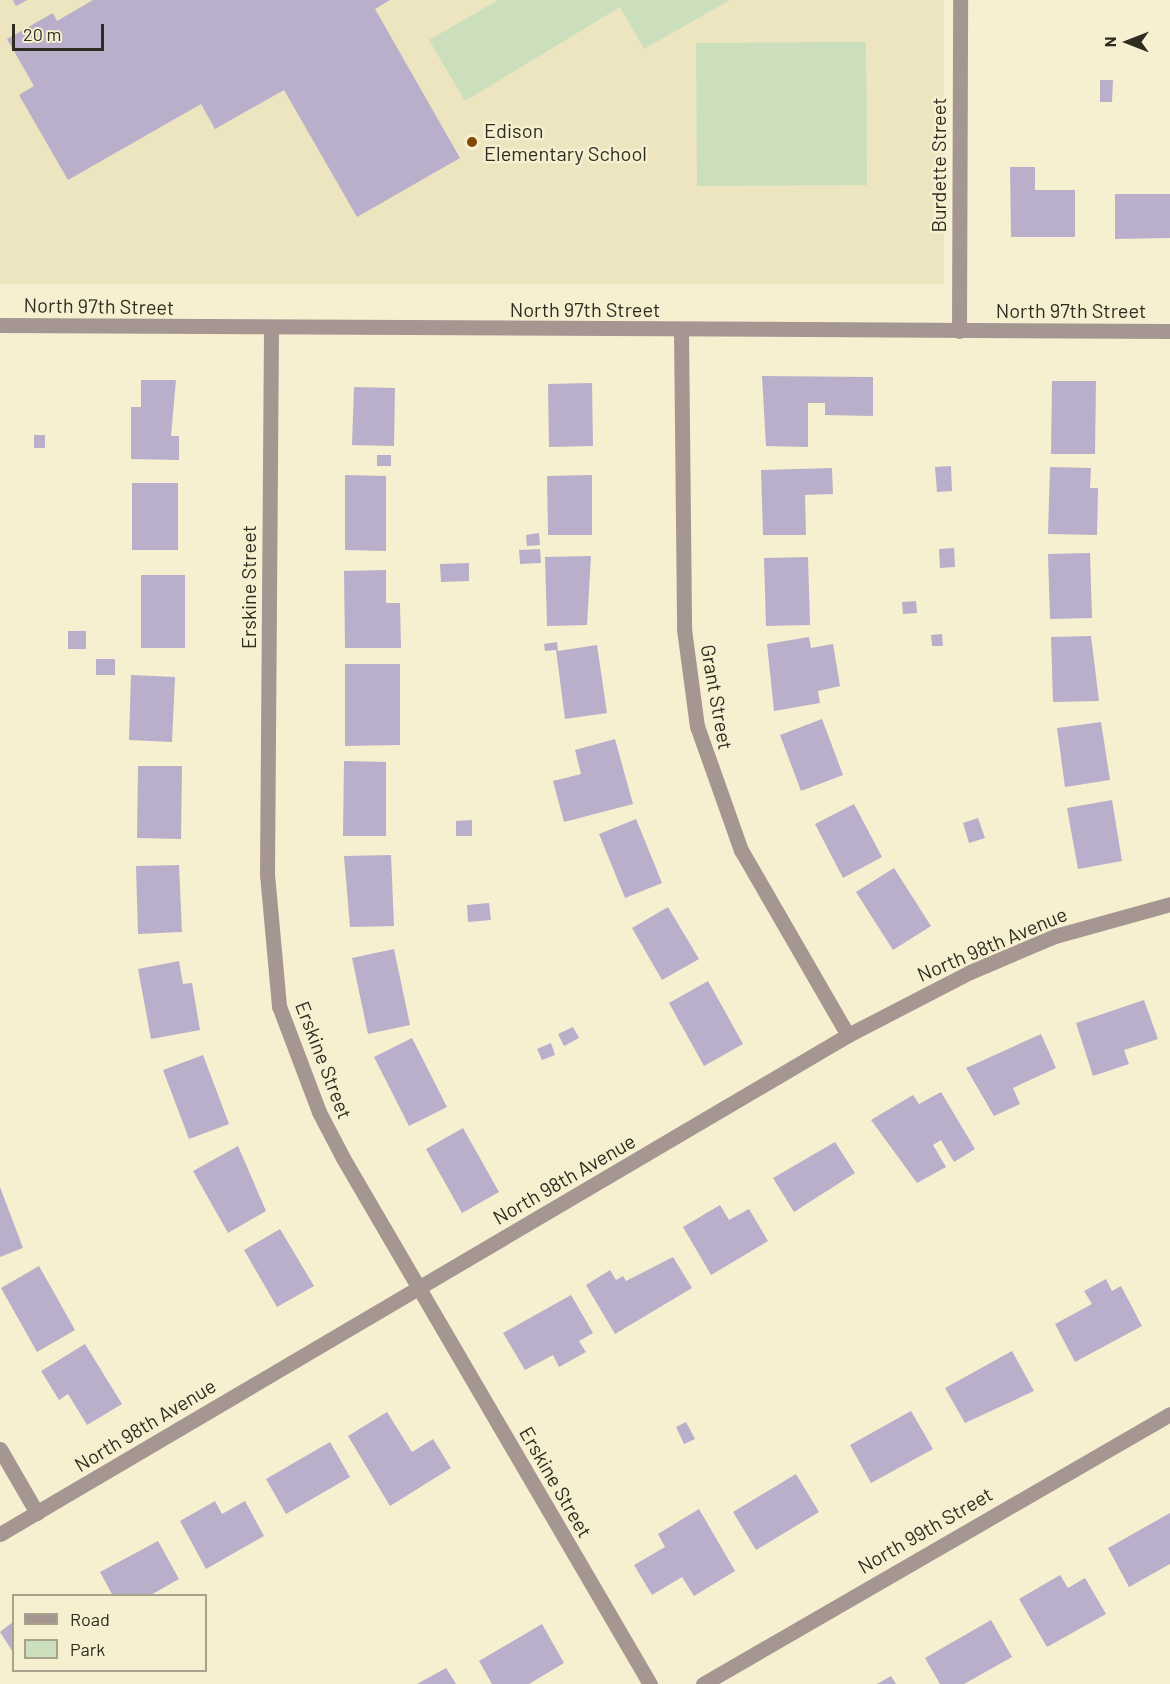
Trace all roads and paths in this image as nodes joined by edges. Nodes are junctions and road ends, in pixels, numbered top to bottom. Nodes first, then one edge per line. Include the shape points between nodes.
1 (960, 0) edge
2 (0, 325) edge
3 (271, 329) junction
4 (681, 331) junction
5 (959, 331) junction
6 (1170, 331) edge
7 (1170, 904) edge
8 (848, 1035) junction
9 (419, 1288) junction
10 (1170, 1414) edge
11 (0, 1449) edge
12 (37, 1513) junction
13 (0, 1534) edge
14 (650, 1684) edge
15 (703, 1684) edge

1 - 5 street, Burdette Street
2 - 3 street, North 97th Street
3 - 4 street, North 97th Street
3 - 9 street, Erskine Street via 267,874 272,975 290,1040 319,1113
4 - 5 street, North 97th Street
4 - 8 street, Grant Street via 684,629 697,726 741,850
5 - 6 street, North 97th Street
7 - 8 street, North 98th Avenue via 1055,936 970,972
8 - 9 street, North 98th Avenue
9 - 12 street, North 98th Avenue
9 - 14 street, Erskine Street
10 - 15 street, North 99th Street
11 - 12 street
12 - 13 street, North 98th Avenue

